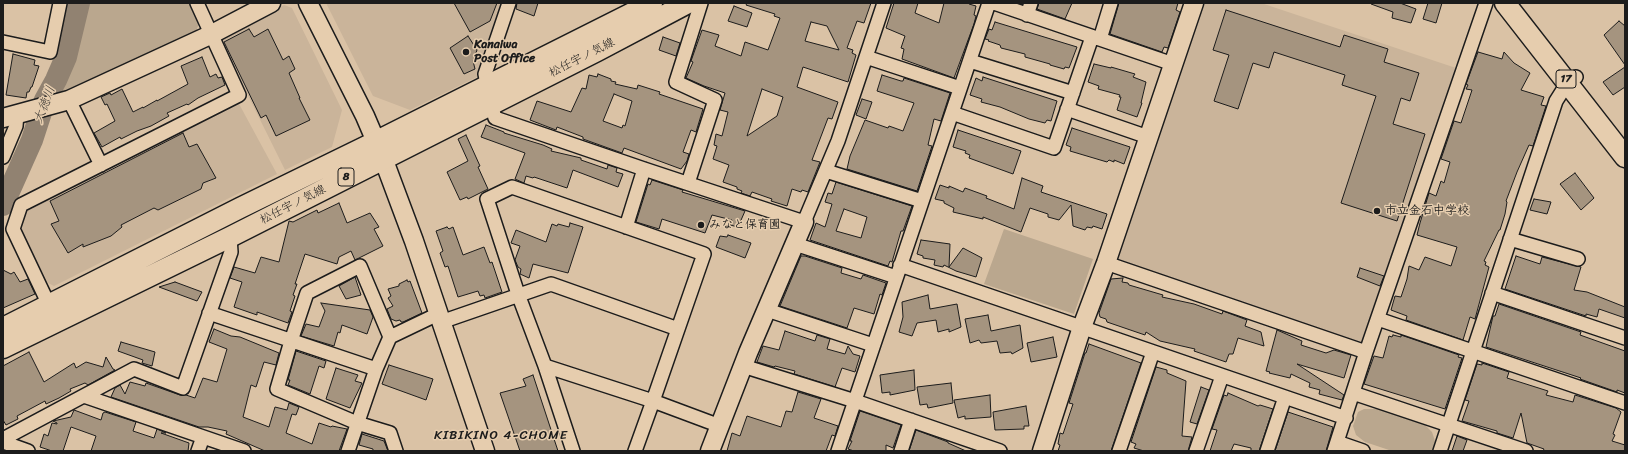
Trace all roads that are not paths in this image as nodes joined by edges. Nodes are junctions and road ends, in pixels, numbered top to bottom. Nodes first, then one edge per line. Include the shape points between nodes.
1 (60, 3) edge
2 (197, 3) edge
3 (271, 3) edge
4 (308, 3) edge
5 (510, 3) edge
6 (652, 3) edge
7 (688, 3) edge
8 (701, 3) edge
9 (884, 3) edge
10 (989, 3) edge
11 (994, 3) edge
12 (1111, 3) edge
13 (1194, 3) edge
14 (1486, 3) edge
15 (1505, 3) edge
16 (1518, 3) edge
17 (1029, 9) edge
18 (210, 35) junction
19 (1096, 38) junction
20 (3, 42) edge
21 (866, 57) junction
22 (970, 60) junction
23 (1173, 64) junction
24 (1572, 80) junction
25 (960, 88) junction
26 (1073, 93) junction
27 (489, 95) junction
28 (69, 100) junction
29 (1068, 109) junction
30 (952, 113) junction
31 (14, 115) edge
32 (1148, 137) junction
33 (1625, 138) edge
34 (379, 150) junction
35 (3, 157) edge
36 (1625, 157) edge
37 (101, 165) junction
38 (644, 169) junction
39 (826, 171) junction
40 (688, 183) junction
41 (922, 201) junction
42 (804, 222) junction
43 (626, 227) junction
44 (230, 237) junction
45 (1510, 239) junction
46 (795, 244) junction
47 (1578, 260) dead end
48 (1106, 263) junction
49 (898, 271) junction
50 (1492, 293) junction
51 (518, 294) junction
52 (50, 305) junction
53 (767, 310) junction
54 (209, 313) junction
55 (440, 318) junction
56 (1378, 319) junction
57 (1082, 327) junction
58 (3, 328) edge
59 (678, 329) junction
60 (390, 337) junction
61 (1625, 338) edge
62 (291, 341) junction
63 (873, 345) junction
64 (3, 348) edge
65 (1473, 351) junction
66 (1153, 352) junction
67 (1366, 352) junction
68 (545, 366) junction
69 (743, 366) junction
70 (376, 369) junction
71 (1222, 376) junction
72 (1354, 393) junction
73 (84, 396) junction
74 (1285, 397) junction
75 (653, 401) junction
76 (855, 401) junction
77 (1625, 403) edge
78 (1346, 418) junction
79 (911, 420) junction
80 (357, 423) junction
81 (1448, 425) junction
82 (720, 426) junction
83 (203, 437) junction
84 (3, 439) edge
85 (974, 447) edge
86 (1336, 447) edge
87 (1511, 449) edge
88 (28, 451) edge
89 (198, 451) edge
90 (244, 451) edge
91 (348, 451) edge
92 (396, 451) edge
93 (485, 451) edge
94 (573, 451) edge
95 (635, 451) edge
96 (710, 451) edge
97 (838, 451) edge
98 (901, 451) edge
99 (1000, 451) edge
100 (1042, 451) edge
101 (1119, 451) edge
102 (1196, 451) edge
103 (1267, 451) edge
104 (1362, 451) edge
105 (1440, 451) edge
106 (1526, 451) edge

1 - 20 street via 50,52
2 - 18 street
3 - 18 street
4 - 34 street
5 - 27 street via 485,74
6 - 27 main road, 松任宇ノ気線 / 8
7 - 27 main road, 松任宇ノ気線 / 8 via 597,51
8 - 40 street via 676,82 715,100
9 - 21 street
10 - 22 street
11 - 17 street
12 - 19 street
13 - 23 street
14 - 56 street
15 - 24 main road, 17
16 - 24 main road, 17
17 - 19 street
18 - 28 street
18 - 37 street via 239,95
19 - 23 street
19 - 26 street
21 - 25 street
21 - 39 street
22 - 25 street
22 - 26 street
23 - 32 street
24 - 33 main road, 17
24 - 36 main road, 17
24 - 45 street via 1556,100
25 - 30 street
26 - 29 street
27 - 34 main road, 松任宇ノ気線 / 8
27 - 38 street via 495,118
28 - 31 street
28 - 37 street
29 - 30 street via 1054,148
29 - 32 street
30 - 41 street
31 - 35 street via 16,126
32 - 48 street
34 - 44 main road, 松任宇ノ気線 / 8
34 - 52 main road, 松任宇ノ気線 / 8 via 240,208
34 - 55 street
37 - 52 street via 21,205 13,230
38 - 40 street
38 - 43 street
39 - 41 street
39 - 42 street
40 - 42 street
41 - 49 street
42 - 46 street
43 - 51 street via 512,187 487,199
43 - 59 street via 704,254
44 - 54 street via 231,252
44 - 64 main road, 松任宇ノ気線 / 8
45 - 47 street
45 - 50 street
46 - 49 street
46 - 53 street
48 - 57 street
48 - 67 street
49 - 57 street
49 - 63 street
50 - 61 street
50 - 65 street
51 - 55 street
51 - 59 street via 551,284
51 - 68 street
52 - 58 main road, 松任宇ノ気線 / 8
53 - 63 street
53 - 69 street
54 - 62 street
54 - 73 street via 183,388 134,369
55 - 60 street
55 - 93 street
56 - 65 street
56 - 67 street
57 - 66 street
57 - 100 street
59 - 75 street
60 - 62 street via 360,266 307,293
60 - 70 street
62 - 70 street
62 - 80 street via 277,389
63 - 76 street
65 - 77 street
65 - 81 street
66 - 71 street
66 - 101 street
67 - 72 street
68 - 75 street
68 - 94 street
69 - 76 street
69 - 82 street
70 - 80 street
71 - 74 street
71 - 102 street
72 - 78 street
72 - 81 street
73 - 83 street
73 - 84 street
74 - 78 street
74 - 103 street
75 - 82 street
75 - 95 street
76 - 79 street
76 - 97 street
78 - 86 street
79 - 85 street
79 - 98 street
80 - 91 street
80 - 92 street via 390,433
81 - 87 street
81 - 105 street
82 - 96 street
83 - 89 street
83 - 90 street
84 - 88 street
85 - 99 street
86 - 104 street
87 - 106 street

